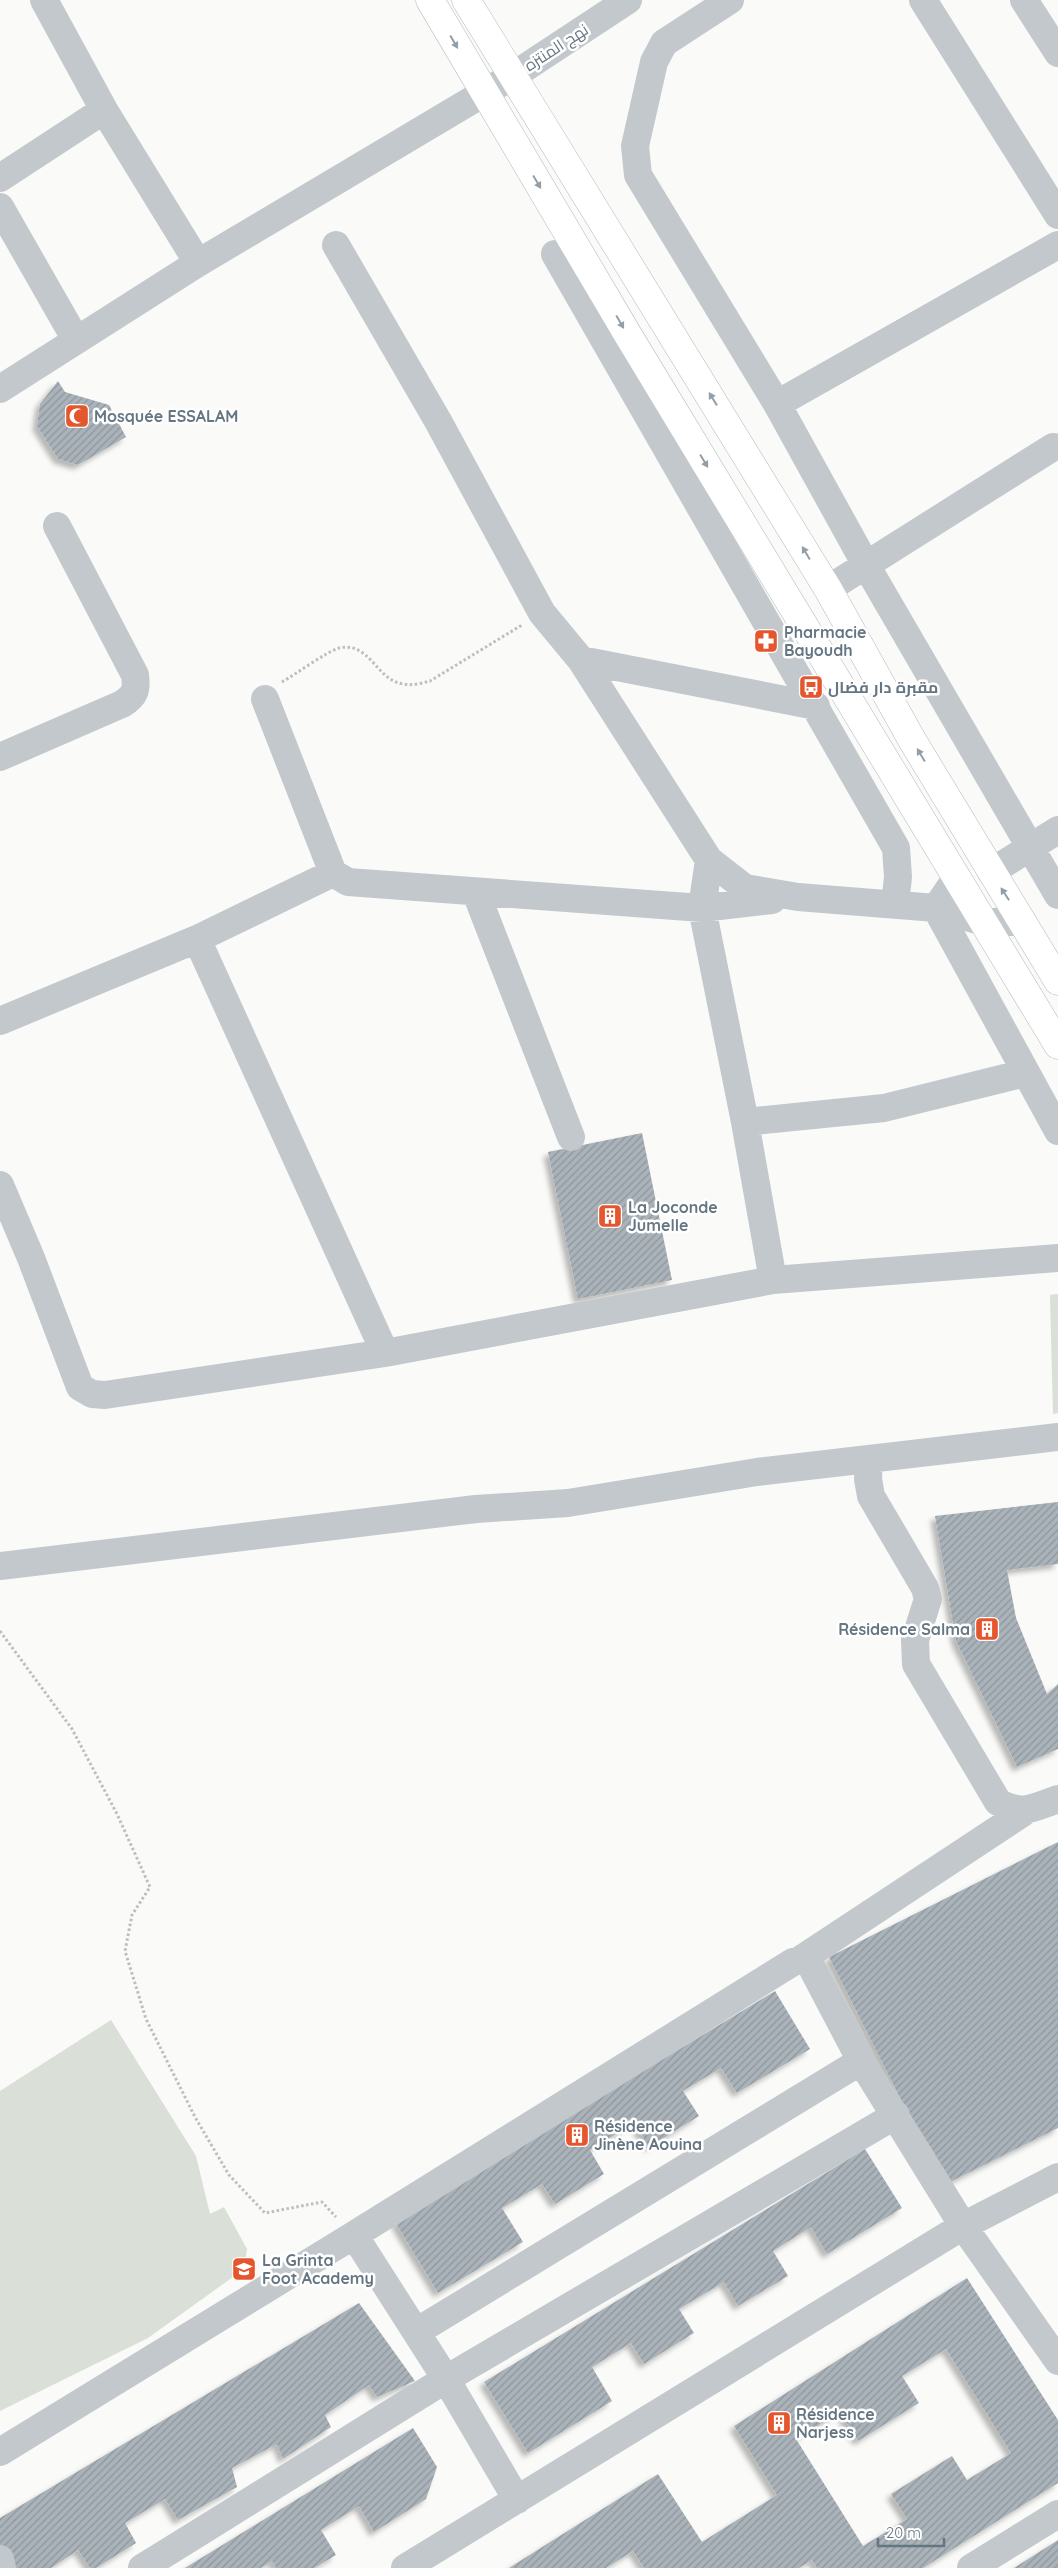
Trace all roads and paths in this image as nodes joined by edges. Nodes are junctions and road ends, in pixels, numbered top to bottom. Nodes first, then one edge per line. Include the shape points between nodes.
1 (44, 0) edge
2 (430, 0) edge
3 (466, 0) edge
4 (628, 0) edge
5 (730, 0) edge
6 (923, 0) edge
7 (1024, 0) edge
8 (1058, 53) edge
9 (514, 75) junction
10 (483, 93) junction
11 (104, 110) junction
12 (0, 178) edge
13 (0, 207) edge
14 (1058, 215) edge
15 (336, 244) dead end
16 (1058, 245) edge
17 (555, 254) dead end
18 (198, 263) junction
19 (76, 340) junction
20 (0, 389) edge
21 (777, 404) junction
22 (1053, 447) dead end
23 (57, 526) dead end
24 (866, 565) junction
25 (828, 589) junction
26 (542, 614) junction
27 (582, 660) junction
28 (265, 699) joint
29 (816, 706) junction
30 (0, 756) edge
31 (1058, 830) edge
32 (1029, 848) junction
33 (709, 860) junction
34 (991, 872) junction
35 (333, 873) junction
36 (957, 877) junction
37 (476, 893) junction
38 (1058, 895) edge
39 (798, 897) junction
40 (895, 905) junction
41 (702, 908) junction
42 (936, 908) junction
43 (984, 922) junction
44 (1023, 922) junction
45 (197, 939) junction
46 (1058, 981) edge
47 (0, 1021) edge
48 (1058, 1045) edge
49 (1025, 1072) junction
50 (745, 1122) junction
51 (1058, 1131) edge
52 (572, 1137) dead end
53 (0, 1185) edge
54 (1058, 1258) edge
55 (773, 1280) junction
56 (385, 1352) junction
57 (1058, 1437) edge
58 (869, 1459) junction
59 (0, 1566) edge
60 (0, 1631) edge
61 (1058, 1799) edge
62 (1027, 1810) junction
63 (800, 1960) junction
64 (861, 2061) junction
65 (896, 2115) junction
66 (1058, 2177) edge
67 (963, 2226) junction
68 (354, 2235) junction
69 (416, 2332) junction
70 (1058, 2361) edge
71 (446, 2379) junction
72 (0, 2452) edge
73 (517, 2500) junction
74 (1058, 2514) edge
75 (0, 2559) edge
76 (2, 2568) edge
77 (142, 2568) edge
78 (405, 2568) edge
79 (971, 2568) edge

1 - 11 street
2 -> 10 main road
3 - 9 main road
4 - 9 street, نهج المنتزه
5 - 21 street via 664,43 654,62 635,146 638,175
6 - 14 street
7 - 8 street
9 - 10 street, نهج المنتزه
25 -> 9 main road
10 - 18 street, نهج المنتزه
10 -> 36 main road
11 - 12 street
11 - 18 street
13 - 19 street
15 - 26 street via 438,421
16 - 21 street
17 - 29 street
18 - 19 street, نهج المنتزه
19 - 20 street, نهج المنتزه
21 - 24 street
22 - 24 street
23 - 30 street via 136,676 137,689 122,704
24 - 25 street
24 - 32 street
34 -> 25 main road via 912,740
26 - 27 street
26 - 28 path via 430,681 402,684 388,677 360,649 338,649 269,690
27 - 29 street
27 - 33 street
28 - 35 street
29 - 40 street via 896,848 898,878
31 - 32 street
32 - 34 street
32 - 38 street
33 - 39 street via 745,888
33 - 41 street
44 -> 34 main road
35 - 37 street via 348,882
35 - 45 street
36 - 42 street
36 - 43 main road
37 - 41 street
37 - 52 street
39 - 40 street
39 - 41 street
40 - 42 street
41 - 50 street
42 - 43 street
42 - 49 street
43 - 44 street
43 - 48 main road
44 - 46 main road
45 - 47 street
45 - 56 street
49 - 50 street via 884,1108
49 - 51 street
50 - 55 street
53 - 56 street via 76,1378 80,1387 92,1394 105,1395
54 - 55 street
55 - 56 street
57 - 58 street
58 - 59 street via 757,1472 568,1503 457,1511
58 - 62 street via 871,1496 926,1588 928,1598 915,1640 916,1664 998,1802 1013,1810
60 - 68 path via 72,1730 117,1814 150,1887 132,1916 125,1951 146,2019 195,2117 229,2175 265,2213 322,2202
61 - 62 street
62 - 63 street
63 - 64 street via 810,1964
63 - 68 street
64 - 65 street
64 - 69 street
65 - 67 street
65 - 71 street
66 - 67 street
67 - 70 street
67 - 73 street
68 - 69 street
68 - 72 street
69 - 71 street
71 - 73 street
71 - 77 street
73 - 78 street
74 - 79 street
75 - 76 street

